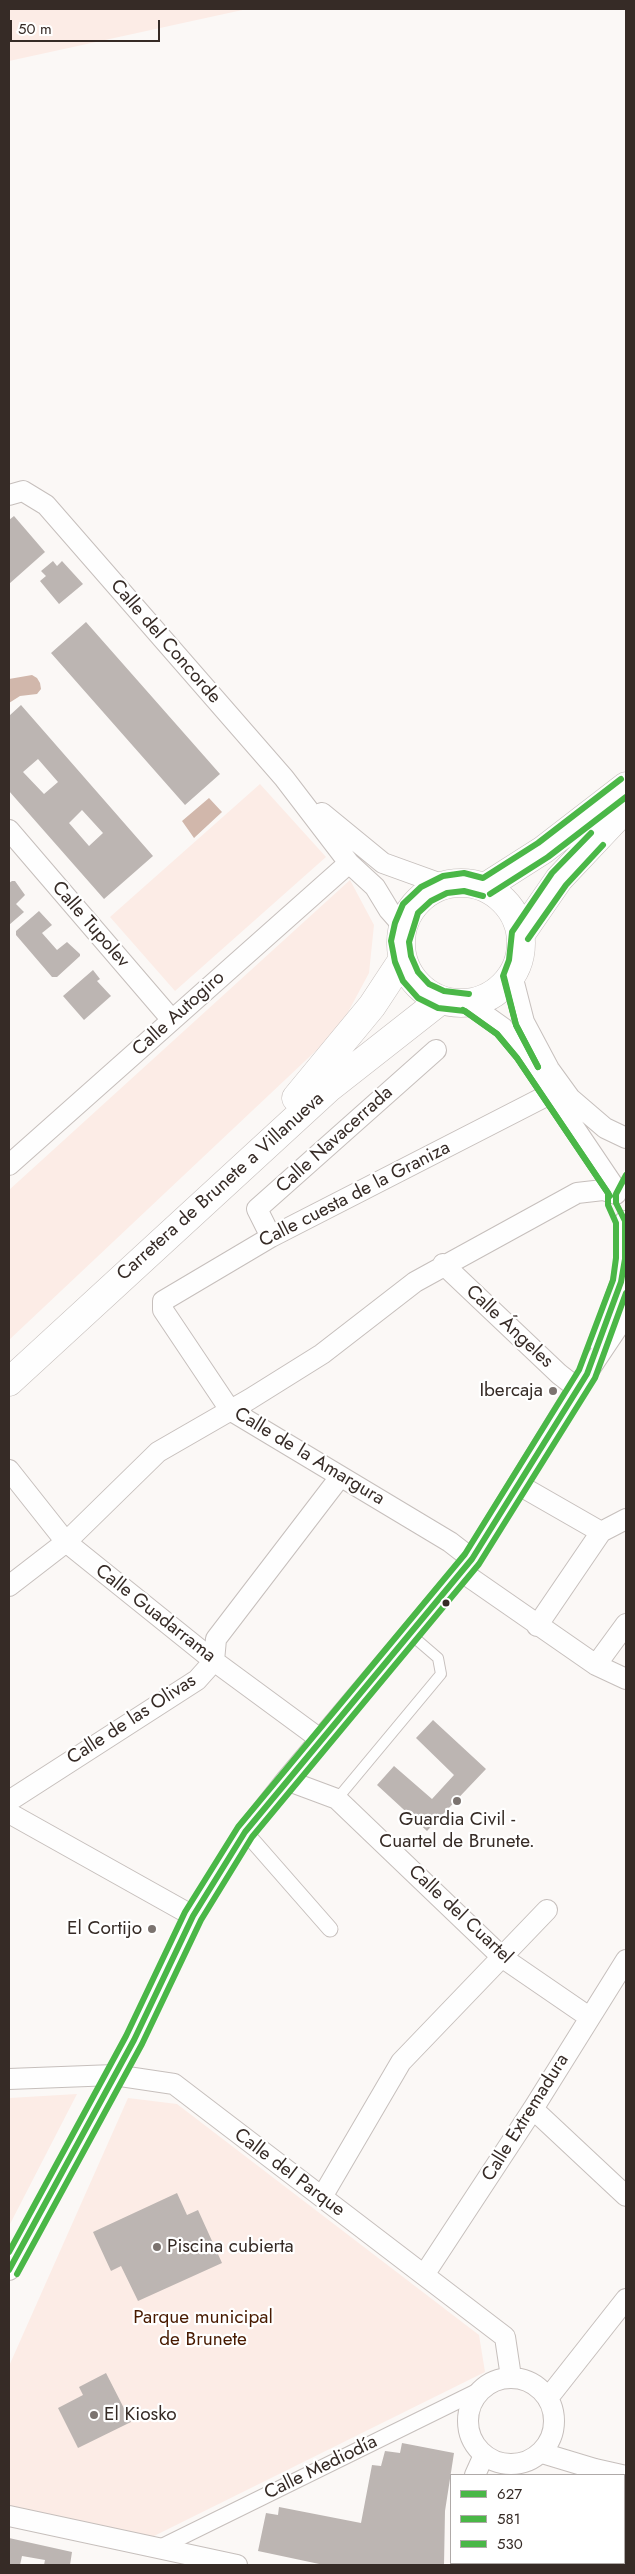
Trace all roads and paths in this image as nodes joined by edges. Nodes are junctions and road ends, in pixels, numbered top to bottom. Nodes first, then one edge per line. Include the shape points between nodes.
1 (9, 495) edge
2 (284, 778) junction
3 (626, 786) edge
4 (626, 808) edge
5 (11, 836) edge
6 (349, 863) junction
7 (444, 885) junction
8 (485, 888) junction
9 (403, 926) junction
10 (521, 934) junction
11 (403, 959) junction
12 (512, 975) junction
13 (441, 1000) junction
14 (468, 1003) junction
15 (172, 1020) junction
16 (436, 1050) dead end
17 (550, 1094) junction
18 (626, 1138) edge
19 (9, 1165) edge
20 (619, 1187) edge
21 (625, 1222) edge
22 (272, 1237) junction
23 (443, 1264) junction
24 (163, 1301) joint
25 (626, 1315) edge
26 (9, 1368) edge
27 (582, 1381) junction
28 (9, 1382) edge
29 (230, 1410) junction
30 (9, 1470) edge
31 (340, 1477) junction
32 (519, 1485) junction
33 (626, 1519) edge
34 (601, 1532) junction
35 (66, 1542) junction
36 (467, 1566) junction
37 (9, 1586) edge
38 (626, 1624) edge
39 (537, 1626) junction
40 (409, 1633) junction
41 (214, 1661) junction
42 (596, 1665) junction
43 (626, 1679) edge
44 (320, 1739) junction
45 (286, 1780) junction
46 (337, 1799) junction
47 (9, 1801) edge
48 (9, 1813) edge
49 (246, 1832) junction
50 (547, 1910) dead end
51 (193, 1916) junction
52 (330, 1929) dead end
53 (503, 1958) junction
54 (626, 1960) edge
55 (588, 2017) junction
56 (114, 2075) junction
57 (9, 2079) edge
58 (534, 2108) junction
59 (626, 2196) edge
60 (322, 2197) junction
61 (9, 2270) edge
62 (424, 2275) junction
63 (626, 2299) edge
64 (511, 2377) junction
65 (482, 2389) junction
66 (548, 2398) junction
67 (542, 2453) junction
68 (484, 2455) junction
69 (517, 2470) edge
70 (475, 2474) edge
71 (617, 2474) edge
72 (9, 2516) edge
73 (161, 2547) junction
74 (237, 2565) edge

1 - 2 street, Calle del Concorde via 23,491 46,505
2 - 6 street, Calle del Concorde
2 - 7 street, Calle del Concorde via 336,826 383,862
3 - 8 highway via 543,850
4 - 10 highway via 559,879
5 - 15 street, Calle Tupolev
6 - 9 street, Calle del Concorde via 375,886
6 - 15 street, Calle Autogiro
7 - 8 highway via 464,882
7 - 9 highway via 426,894 412,908
8 - 10 highway via 514,914
9 - 11 highway via 400,942
10 - 12 highway via 518,962
11 - 13 highway via 411,977 424,991
11 - 26 highway, Carretera de Brunete a Villanueva via 372,1006 305,1089 245,1150
12 - 14 highway via 493,994
12 - 18 street via 524,1022 549,1069 570,1098 605,1128
13 - 14 highway
13 - 28 highway, Carretera de Brunete a Villanueva via 329,1088
14 - 17 street via 503,1028 524,1053
15 - 19 street, Calle Autogiro
16 - 22 street, Calle Navacerrada via 257,1209
17 - 20 street
17 - 22 street, Calle cuesta de la Graniza
20 - 21 street via 616,1203
20 - 23 street via 577,1193
21 - 27 street via 626,1259 621,1282
22 - 24 street, Calle cuesta de la Graniza
23 - 27 street, Calle Ángeles via 559,1374
23 - 29 street via 322,1354
24 - 29 street, Calle de la Amargura via 163,1310
25 - 27 street
27 - 32 street
29 - 31 street, Calle de la Amargura
29 - 35 street via 158,1452
30 - 35 street, Calle Guadarrama
31 - 36 street, Calle de la Amargura via 450,1542
31 - 41 street, Calle de las Olivas via 216,1639
32 - 34 street
32 - 36 street
33 - 34 street
34 - 39 street
35 - 37 street
35 - 41 street, Calle Guadarrama
36 - 39 street, Calle de la Amargura
36 - 40 street
38 - 42 street
39 - 42 street, Calle de la Amargura
40 - 44 street
40 - 46 lane via 438,1658 441,1674
41 - 44 street, Calle Guadarrama
41 - 47 street, Calle de las Olivas via 197,1680
42 - 43 street, Calle de la Amargura
44 - 45 street
45 - 46 street, Calle del Cuartel
45 - 49 street
46 - 53 street, Calle del Cuartel
48 - 51 street
49 - 51 street
49 - 52 street
50 - 53 street
51 - 56 street
53 - 55 street, Calle del Cuartel
53 - 60 street via 401,2062
54 - 55 street, Calle Extremadura
55 - 58 street, Calle Extremadura
56 - 57 street, Calle del Parque
56 - 60 street, Calle del Parque via 174,2084
56 - 61 street
58 - 59 street
58 - 62 street, Calle Extremadura
60 - 62 street, Calle del Parque
62 - 64 street, Calle del Parque via 504,2337
63 - 66 street
64 - 65 street via 496,2380
64 - 66 street via 532,2383
65 - 68 street via 471,2404 468,2422 472,2441
65 - 73 street, Calle Mediodía
66 - 67 street via 555,2417 552,2436
67 - 69 street
67 - 71 street
68 - 69 street
68 - 70 street
72 - 73 street
73 - 74 street

